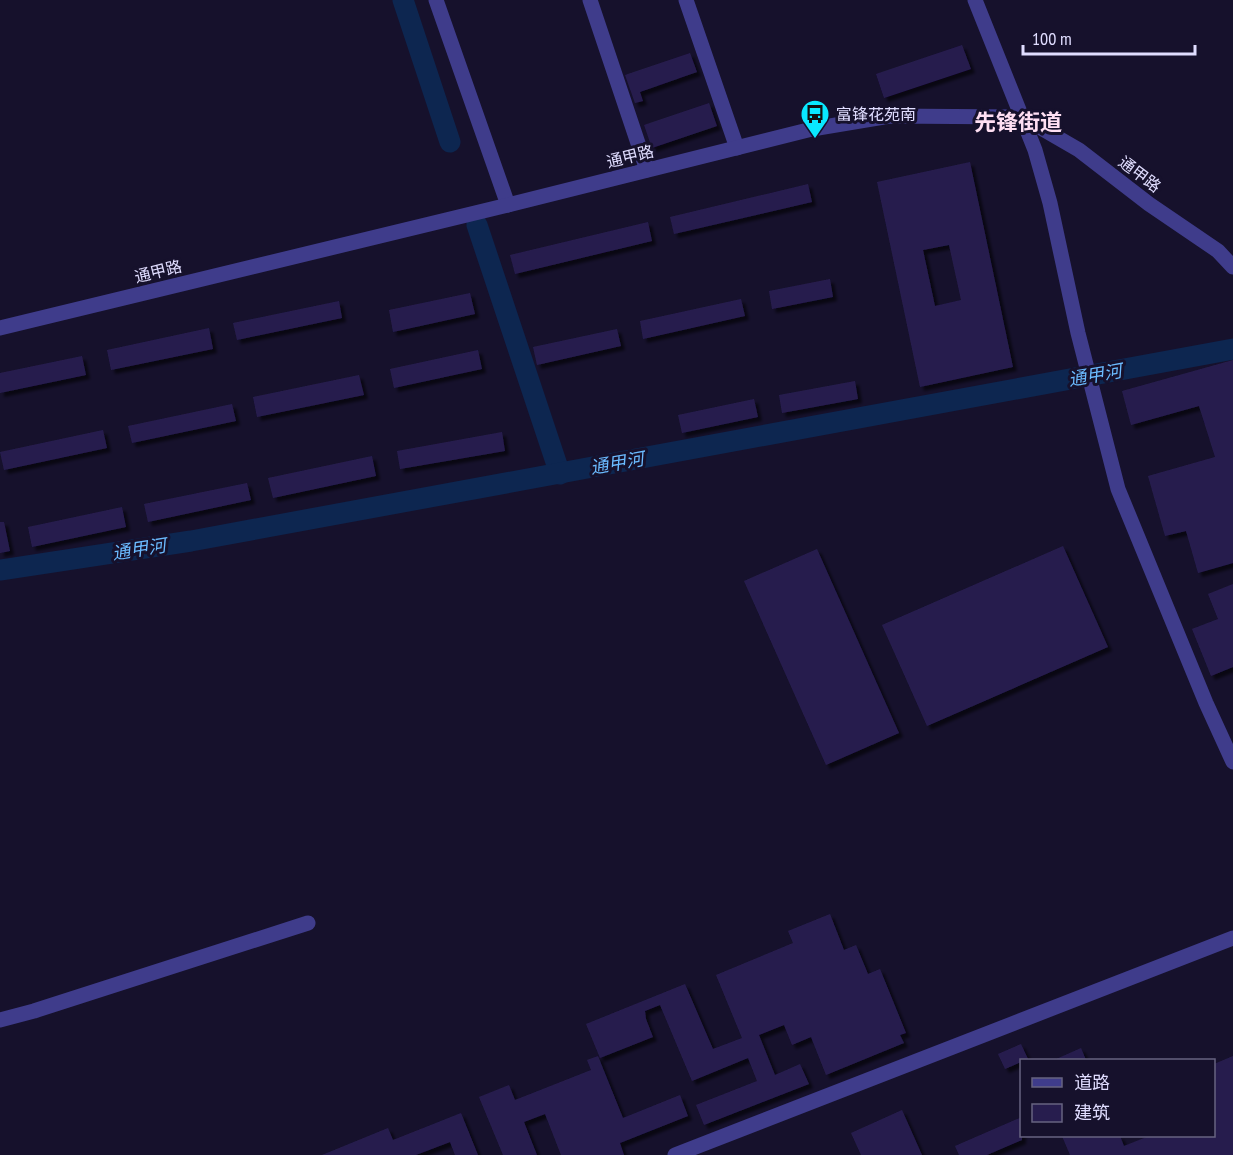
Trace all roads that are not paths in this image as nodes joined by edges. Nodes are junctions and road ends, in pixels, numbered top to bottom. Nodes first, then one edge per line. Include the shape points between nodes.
1 (436, 0) edge
2 (590, 0) edge
3 (686, 0) edge
4 (975, 0) edge
5 (1022, 117) junction
6 (737, 148) junction
7 (647, 170) junction
8 (507, 205) junction
9 (1233, 267) edge
10 (0, 327) edge
11 (1233, 762) edge
12 (308, 923) dead end
13 (1233, 938) edge
14 (0, 1020) edge
15 (675, 1155) edge

1 - 8 street
2 - 7 street
3 - 6 street
4 - 5 street
5 - 6 street, 通甲路 via 890,116 812,129
5 - 9 street, 通甲路 via 1079,150 1218,251
5 - 11 street via 1050,203 1118,489
6 - 7 street, 通甲路
7 - 8 street, 通甲路
8 - 10 street, 通甲路
12 - 14 street
13 - 15 street

